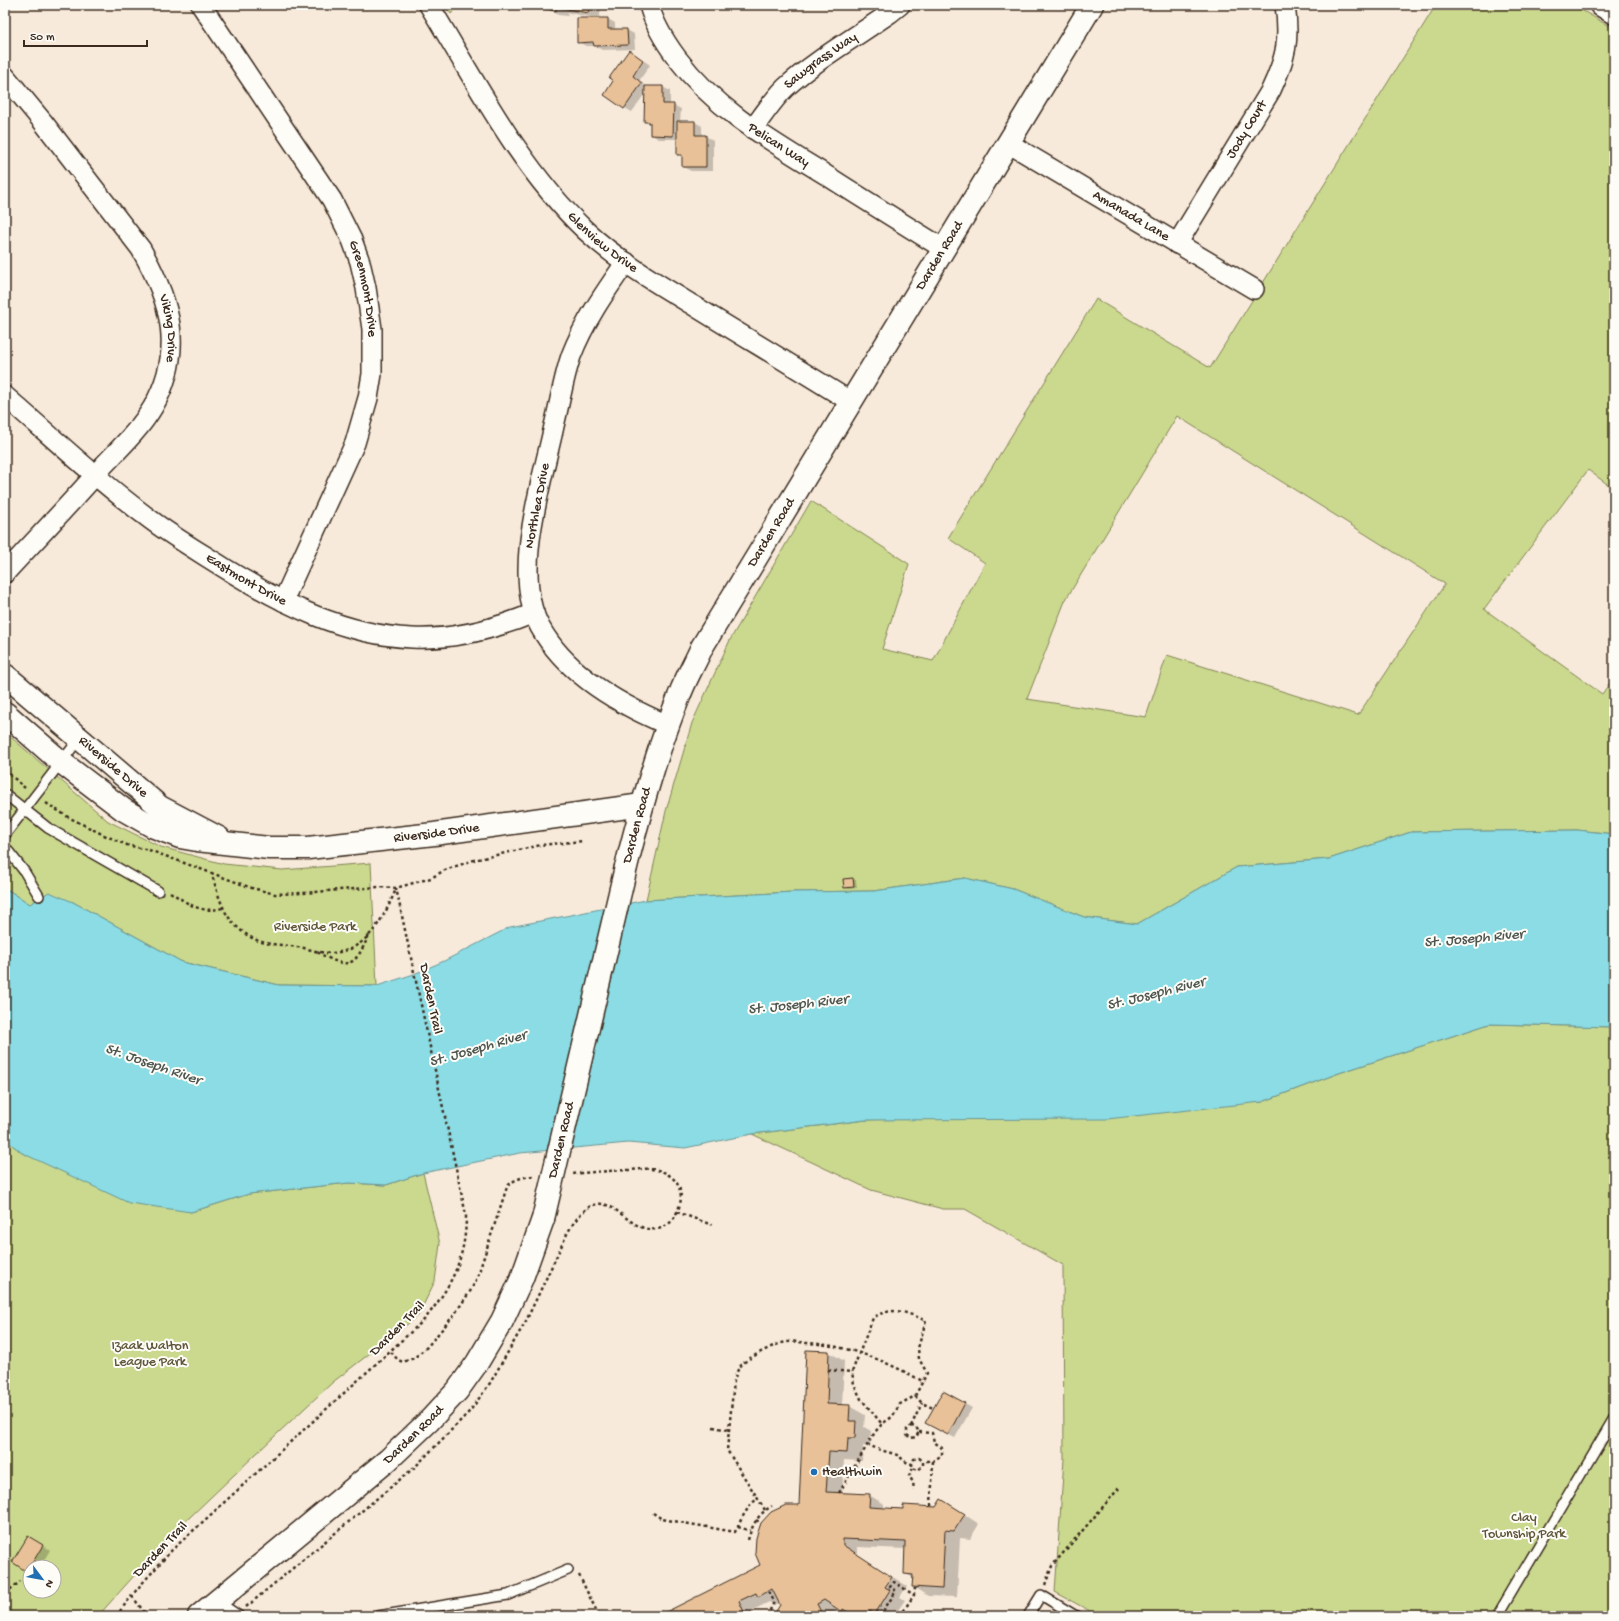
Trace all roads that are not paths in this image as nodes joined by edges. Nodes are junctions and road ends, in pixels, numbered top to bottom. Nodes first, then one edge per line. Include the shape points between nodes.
1 (201, 5) edge
2 (429, 5) edge
3 (649, 5) edge
4 (900, 5) edge
5 (1092, 5) edge
6 (1285, 5) edge
7 (1601, 5) edge
8 (1614, 13) edge
9 (5, 76) edge
10 (753, 129) junction
11 (1008, 143) junction
12 (1177, 244) junction
13 (944, 249) junction
14 (626, 262) junction
15 (1254, 290) dead end
16 (5, 396) edge
17 (851, 402) junction
18 (95, 476) junction
19 (5, 573) edge
20 (283, 601) junction
21 (534, 613) junction
22 (5, 675) edge
23 (5, 713) edge
24 (668, 725) junction
25 (79, 739) junction
26 (61, 762) junction
27 (5, 794) edge
28 (642, 805) junction
29 (25, 809) junction
30 (5, 835) edge
31 (230, 844) junction
32 (5, 847) edge
33 (158, 891) road end
34 (39, 896) dead end
35 (1614, 1418) edge
36 (568, 1570) dead end
37 (217, 1601) junction
38 (199, 1616) edge
39 (239, 1616) edge
40 (378, 1616) edge
41 (1028, 1616) edge
42 (1076, 1616) edge
43 (1497, 1616) edge

1 - 20 street, Greenmont Drive via 332,200 360,262 372,329 372,374 355,443
2 - 14 street, Glenview Drive via 513,142 537,176 586,230
3 - 10 street, Pelican Way via 667,44 687,71 709,95
4 - 10 street, Sawgrass Way via 790,84 769,106
5 - 11 street, Darden Road
6 - 12 street, Jody Court via 1288,28 1283,65 1271,90
7 - 8 street
9 - 18 street, Viking Drive via 141,249 153,270 166,303 172,342 168,369 161,390 141,424
10 - 13 street, Pelican Way
11 - 12 street, Amanada Lane
11 - 13 street, Darden Road
12 - 15 street, Amanada Lane
13 - 17 street, Darden Road
14 - 17 street, Glenview Drive
14 - 21 street, Northlea Drive via 587,321 561,390 529,539 529,583
16 - 18 street, Eastmont Drive
17 - 24 street, Darden Road via 702,647 680,692
18 - 19 street, Viking Drive
18 - 20 street, Eastmont Drive via 184,543
20 - 21 street, Eastmont Drive via 342,626 412,638 482,632
21 - 24 street, Northlea Drive via 540,627 564,660 600,688 634,709
22 - 25 street, Riverside Drive
23 - 26 street, Riverside Drive
24 - 28 street, Darden Road
25 - 26 lane
25 - 31 street, Riverside Drive via 160,807
26 - 29 lane
26 - 31 street, Riverside Drive via 124,810 152,826 180,837
27 - 29 lane
28 - 31 street, Riverside Drive via 434,834 308,848
28 - 37 street, Darden Road, bridge via 543,1219 522,1278 502,1321 478,1363 457,1391 429,1421 388,1460
29 - 30 lane
29 - 33 lane via 48,828
32 - 34 lane
35 - 43 lane
36 - 40 lane via 508,1595
37 - 38 street, Darden Road
37 - 39 lane
41 - 42 lane via 1041,1595

